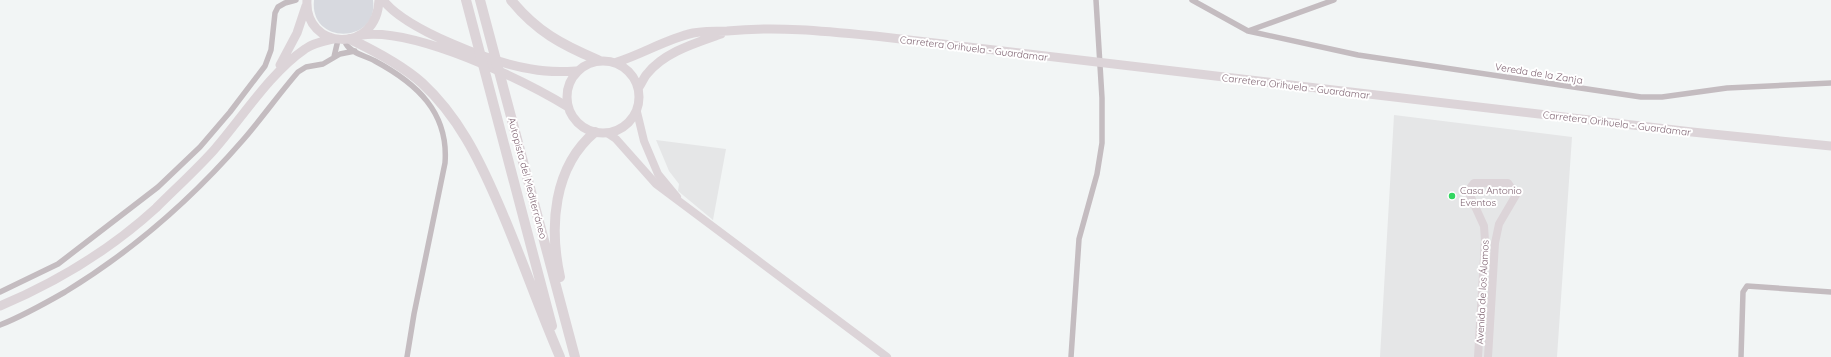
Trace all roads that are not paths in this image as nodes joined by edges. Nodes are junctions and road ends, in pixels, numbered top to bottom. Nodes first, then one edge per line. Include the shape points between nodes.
1 (296, 0) edge
2 (379, 0) edge
3 (383, 0) edge
4 (466, 0) edge
5 (480, 0) edge
6 (511, 0) edge
7 (1096, 0) edge
8 (1192, 0) edge
9 (1334, 0) edge
10 (307, 1) edge
11 (760, 28) junction
12 (1248, 32) junction
13 (362, 35) junction
14 (343, 40) junction
15 (355, 51) junction
16 (340, 54) junction
17 (334, 57) junction
18 (598, 60) junction
19 (617, 62) junction
20 (576, 71) junction
21 (1831, 83) edge
22 (267, 85) junction
23 (639, 87) junction
24 (568, 107) junction
25 (637, 112) junction
26 (594, 132) junction
27 (607, 133) junction
28 (1831, 146) edge
29 (688, 210) junction
30 (0, 292) edge
31 (1831, 292) edge
32 (0, 306) edge
33 (0, 325) edge
34 (407, 357) edge
35 (560, 357) edge
36 (576, 357) edge
37 (887, 357) edge
38 (1071, 357) edge
39 (1478, 357) edge
40 (1488, 357) edge
41 (1741, 357) edge

1 - 30 street via 278,7 271,50 265,66 200,147 158,187 58,264
2 - 13 main road via 376,20
3 - 20 main road via 411,23 462,47 530,69 552,72
4 - 35 highway, Autopista del Mediterráneo
5 - 36 highway, Autopista del Mediterráneo
6 - 18 highway via 524,17 562,44
7 - 38 street via 1103,125 1100,159 1079,239
8 - 12 street, Vereda de la Zanja
9 - 12 street
10 - 14 main road via 308,15 322,34
10 - 22 main road via 286,57
11 - 19 main road, Carretera Orihuela - Guardamar via 694,33
11 - 23 main road, Carretera Orihuela - Guardamar via 724,34 685,48 657,64
11 - 28 main road, Carretera Orihuela - Guardamar via 875,36
12 - 21 street, Vereda de la Zanja via 1358,55 1641,97 1662,97 1727,88
13 - 14 main road
13 - 24 main road via 389,35 439,48 513,77
14 - 15 street
14 - 16 street
14 - 17 street
14 - 22 main road via 318,42 306,48
14 - 35 highway via 370,49 422,83 460,127 475,153 512,234
15 - 16 street
15 - 34 street via 392,70 423,95 438,119 446,149
16 - 17 street
17 - 33 street via 323,64 306,67 298,72 238,146 181,206 152,231 87,279 34,310
18 - 19 main road
18 - 20 main road
19 - 23 main road via 631,73
20 - 24 main road via 566,95
22 - 32 main road via 213,150 155,208 90,260 31,293
23 - 25 main road
24 - 26 main road via 582,127
25 - 27 main road via 629,123 619,130
25 - 29 main road via 644,141 658,174
26 - 27 main road
26 - 36 highway via 574,155 561,183 556,207 554,238
27 - 29 main road via 616,139 656,184
29 - 37 main road
31 - 41 street via 1747,286 1743,292
39 - 40 main road, Avenida de los Álamos via 1485,241 1484,226 1468,191 1474,183 1508,183 1516,195 1499,224 1495,243

